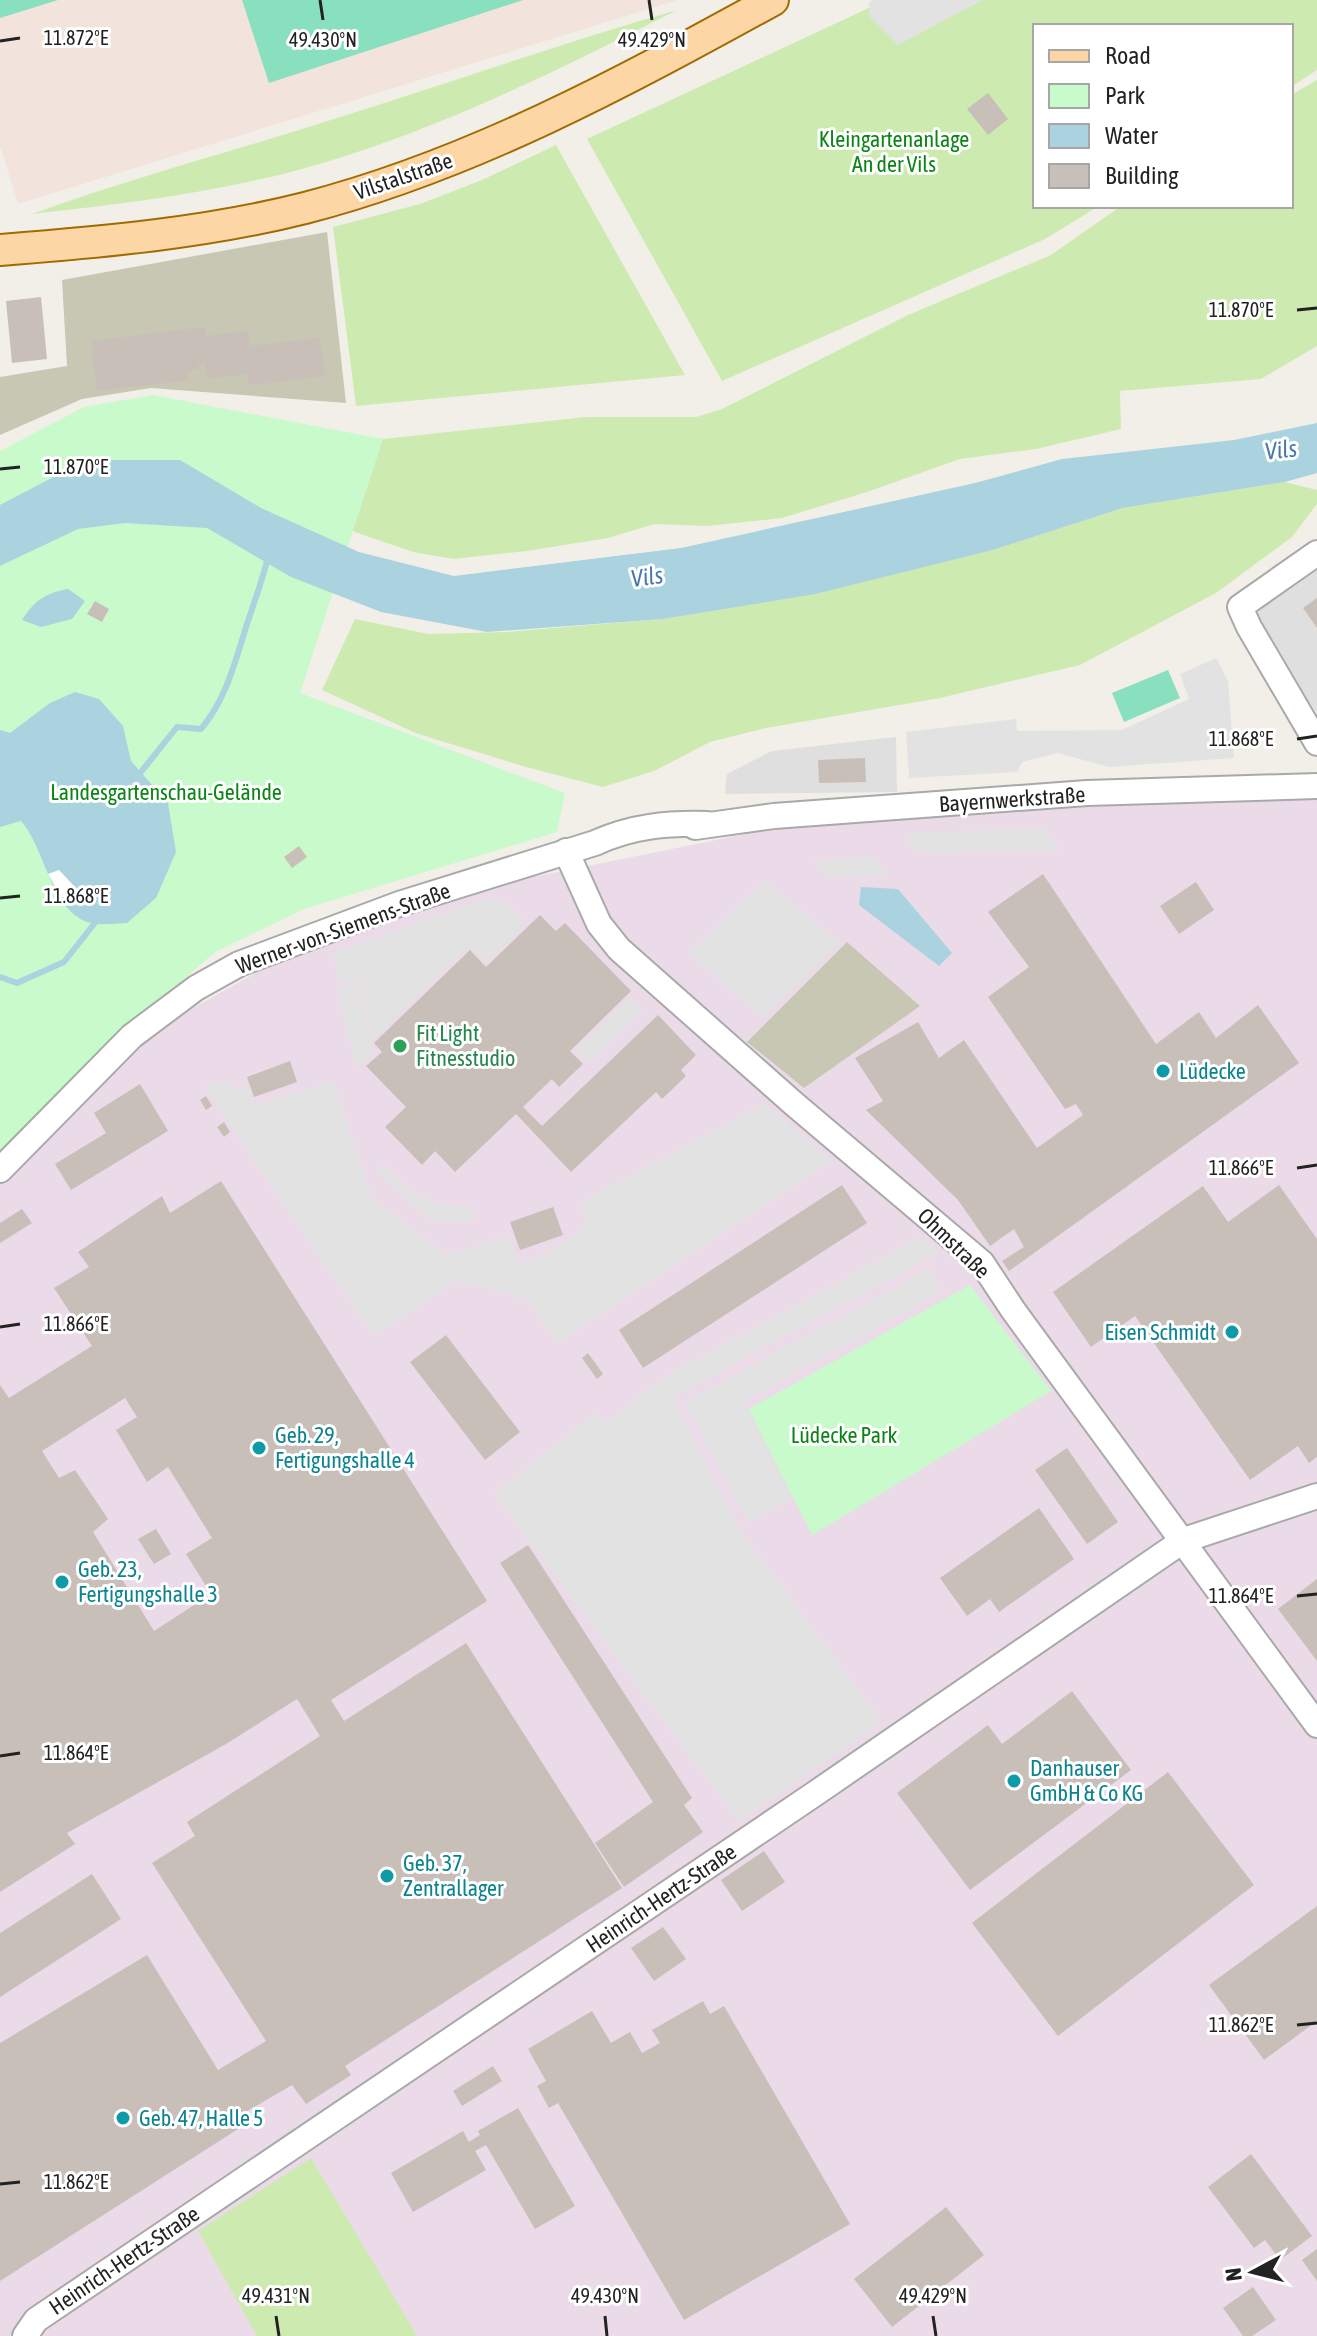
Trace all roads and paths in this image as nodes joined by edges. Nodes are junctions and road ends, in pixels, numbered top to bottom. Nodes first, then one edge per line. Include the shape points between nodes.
1 (773, 0) edge
2 (0, 250) edge
3 (1317, 553) edge
4 (1317, 743) edge
5 (1317, 786) edge
6 (566, 851) junction
7 (0, 1170) edge
8 (1317, 1496) edge
9 (1184, 1540) junction
10 (1317, 1725) edge
11 (25, 2336) edge

1 - 2 main road, Vilstalstraße via 633,77 473,151 379,186 238,223
3 - 4 street via 1240,607
5 - 6 street, Bayernwerkstraße via 1087,793 665,823
6 - 7 street, Werner-von-Siemens-Straße via 298,940 207,982 132,1036
6 - 9 street, Ohmstraße via 599,924 619,949 982,1263
8 - 9 street, Heinrich-Hertz-Straße
9 - 10 street, Ohmstraße
9 - 11 street, Heinrich-Hertz-Straße via 36,2320

